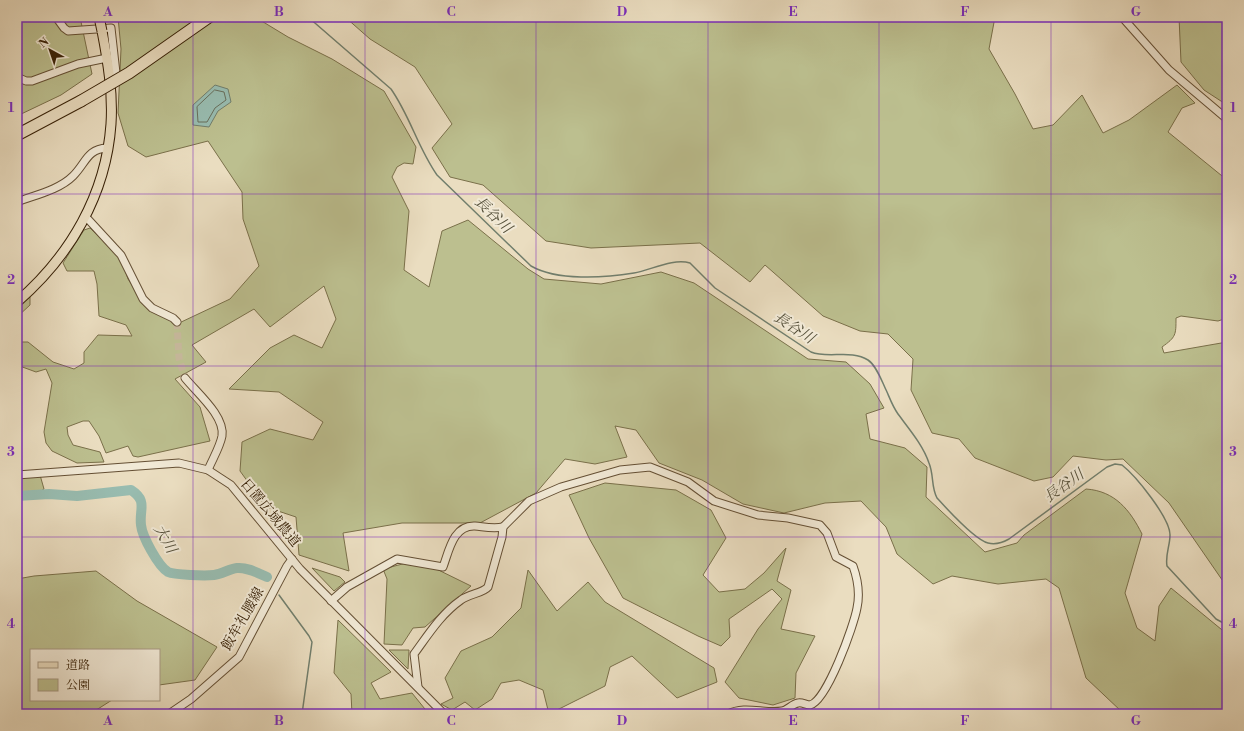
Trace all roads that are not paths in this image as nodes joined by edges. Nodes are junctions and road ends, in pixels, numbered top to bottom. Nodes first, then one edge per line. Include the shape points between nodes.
1 (56, 17) edge
2 (100, 17) edge
3 (210, 17) edge
4 (1122, 17) edge
5 (107, 58) junction
6 (17, 77) edge
7 (110, 77) junction
8 (1227, 119) edge
9 (17, 135) edge
10 (108, 148) junction
11 (17, 202) edge
12 (86, 217) junction
13 (17, 302) edge
14 (177, 322) dead end
15 (185, 378) tunnel mouth
16 (208, 470) junction
17 (17, 475) edge
18 (503, 527) junction
19 (292, 559) junction
20 (331, 601) junction
21 (418, 687) junction
22 (169, 714) edge
23 (444, 714) edge
24 (728, 714) edge

1 - 7 street via 68,30 111,28 116,74
2 - 5 main road, bridge
3 - 9 highway, bridge via 129,73 81,102
4 - 8 street via 1170,70
5 - 6 street via 78,64 32,81
5 - 7 main road
7 - 10 main road via 111,125
10 - 11 street via 90,153 78,171 62,184
10 - 12 main road via 101,178
12 - 13 main road via 57,262
12 - 14 street via 124,259 143,299 152,308
15 - 16 street via 215,411 221,426 221,441
16 - 17 street, 日置広域農道 via 179,463
16 - 19 street, 日置広域農道 via 236,490
18 - 20 street via 493,529 472,526 460,530 455,536 443,567 397,559 347,587
18 - 21 street via 486,590 470,594 452,607 414,654
18 - 24 street via 529,501 561,486 620,470 650,467 688,482 714,501 758,515 820,525 827,533 836,557 853,566 858,580 858,607 828,684 814,703 809,705 799,703 782,711 735,710
19 - 20 street, 日置広域農道
19 - 22 street, 飯牟礼腰線 via 239,657 191,699
20 - 21 street, 日置広域農道
21 - 23 street, 日置広域農道

